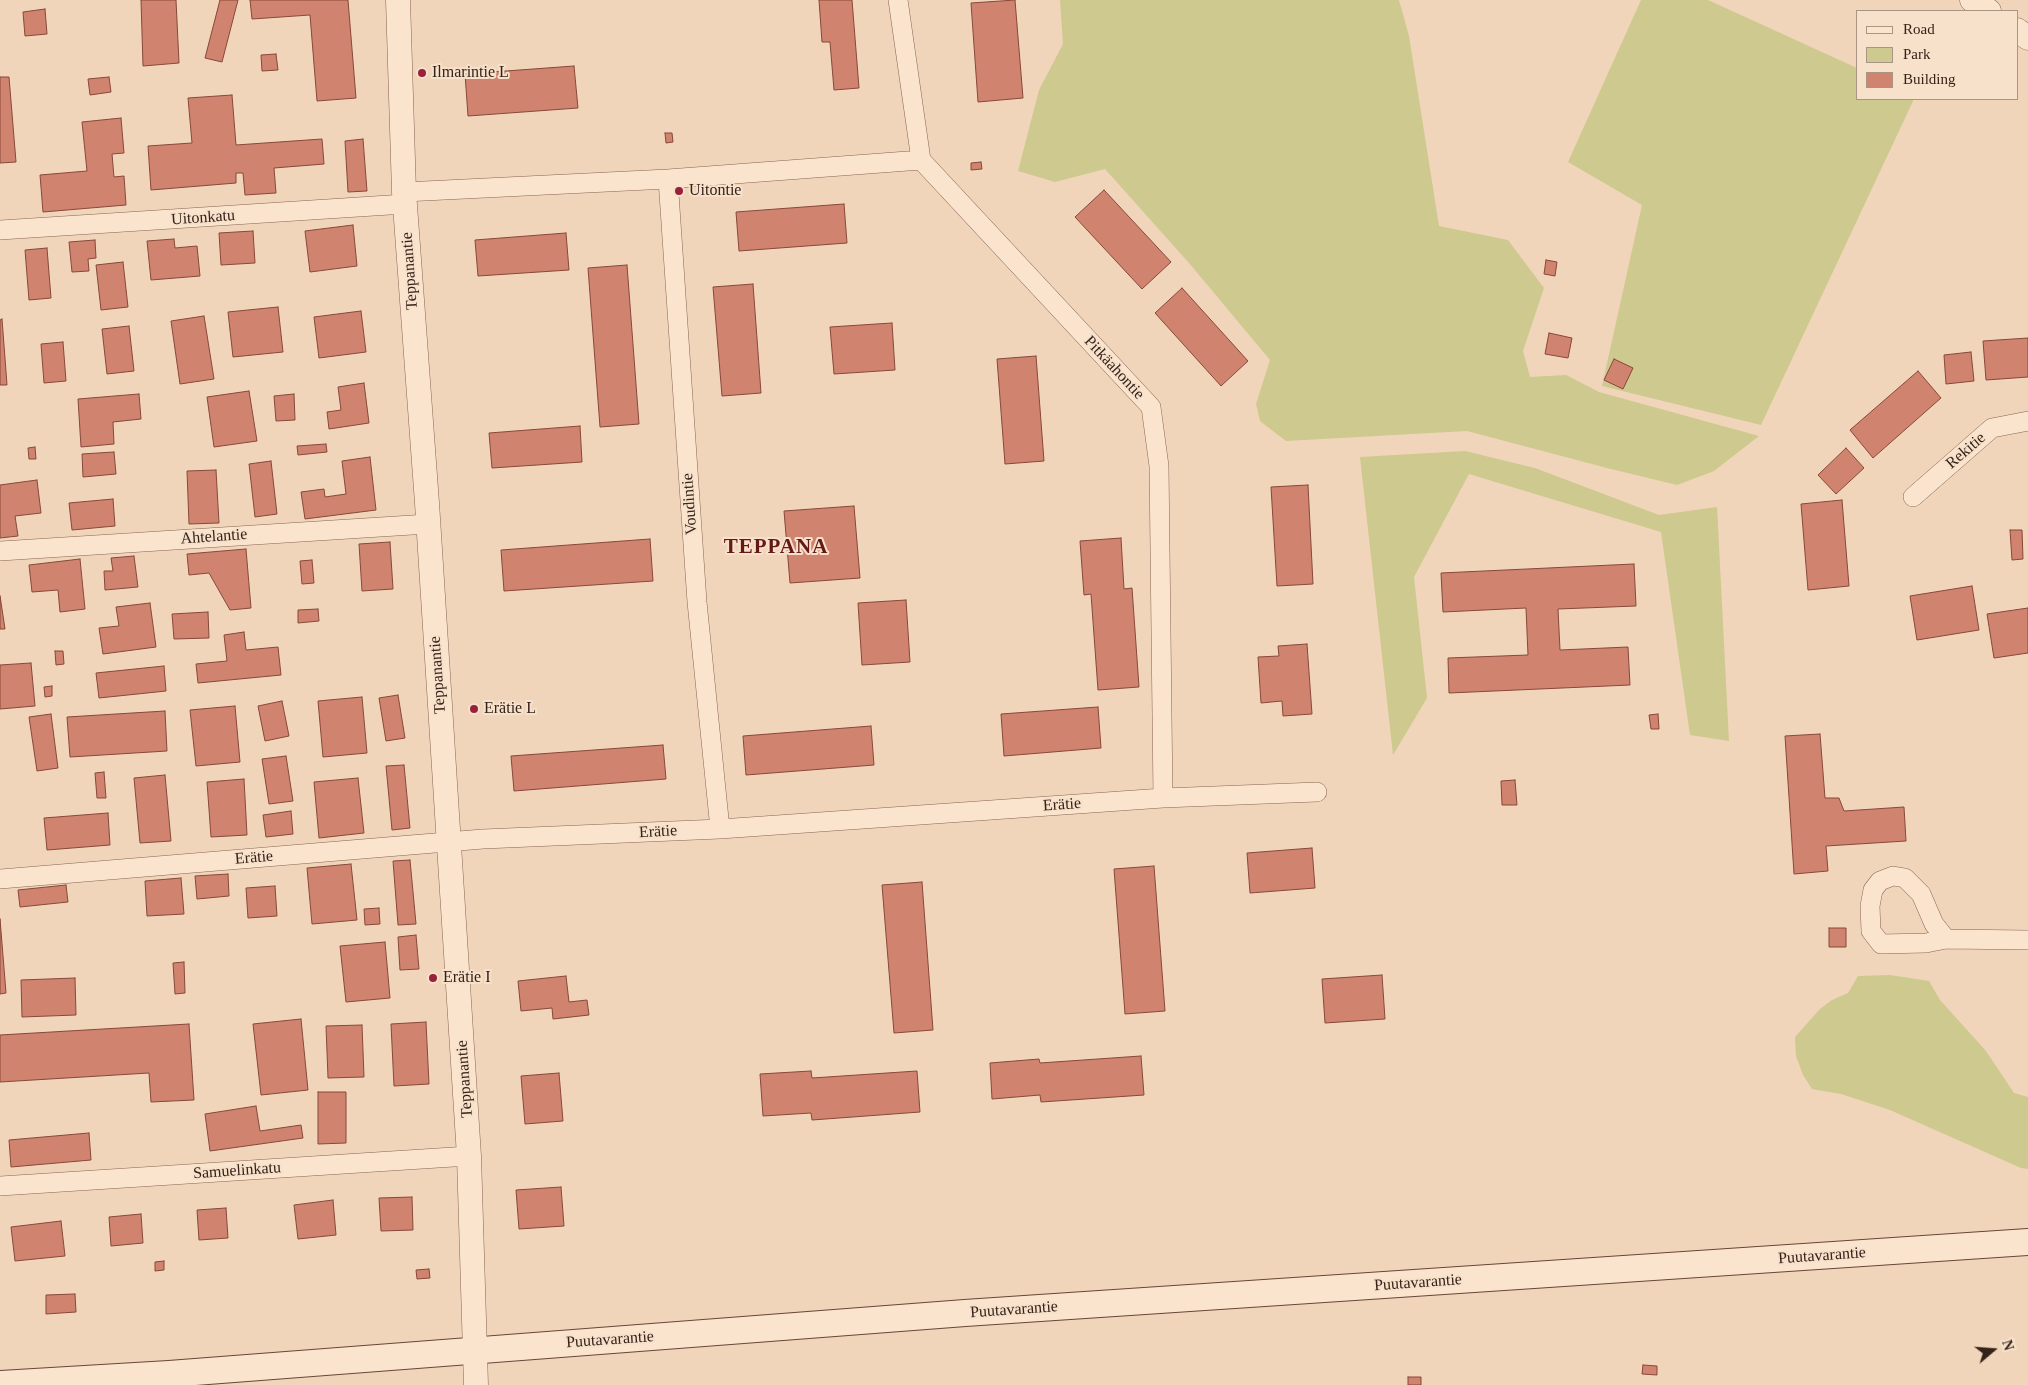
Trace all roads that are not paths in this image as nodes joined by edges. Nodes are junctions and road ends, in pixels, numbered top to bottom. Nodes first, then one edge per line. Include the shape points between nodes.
1 (398, 0) edge
2 (898, 0) edge
3 (1972, 0) edge
4 (1987, 10) edge
5 (922, 160) junction
6 (668, 179) junction
7 (405, 198) junction
8 (0, 230) edge
9 (2028, 421) edge
10 (1913, 497) dead end
11 (428, 524) junction
12 (0, 551) edge
13 (1317, 792) dead end
14 (1163, 798) junction
15 (720, 829) junction
16 (449, 842) junction
17 (0, 879) edge
18 (1946, 939) dead end
19 (2028, 940) edge
20 (469, 1156) junction
21 (2, 1187) edge
22 (2028, 1242) edge
23 (476, 1350) junction
24 (0, 1384) edge
25 (476, 1385) edge

1 - 7 street, Teppanantie
2 - 5 street
3 - 4 street
5 - 6 street
5 - 14 street, Pitkäahontie via 1151,407 1159,466
6 - 7 street
6 - 15 street, Voudintie via 697,602
7 - 8 street, Uitonkatu
7 - 11 street, Teppanantie
9 - 10 street, Rekitie via 1992,428
11 - 12 street, Ahtelantie
11 - 16 street, Teppanantie
13 - 14 street, Erätie
14 - 15 street, Erätie
15 - 16 street, Erätie
16 - 17 street, Erätie
16 - 20 street, Teppanantie
18 - 19 street
20 - 21 street, Samuelinkatu
20 - 23 street, Teppanantie
22 - 23 main road, Puutavarantie via 965,1313
23 - 24 main road, Puutavarantie
23 - 25 street, Teppanantie

